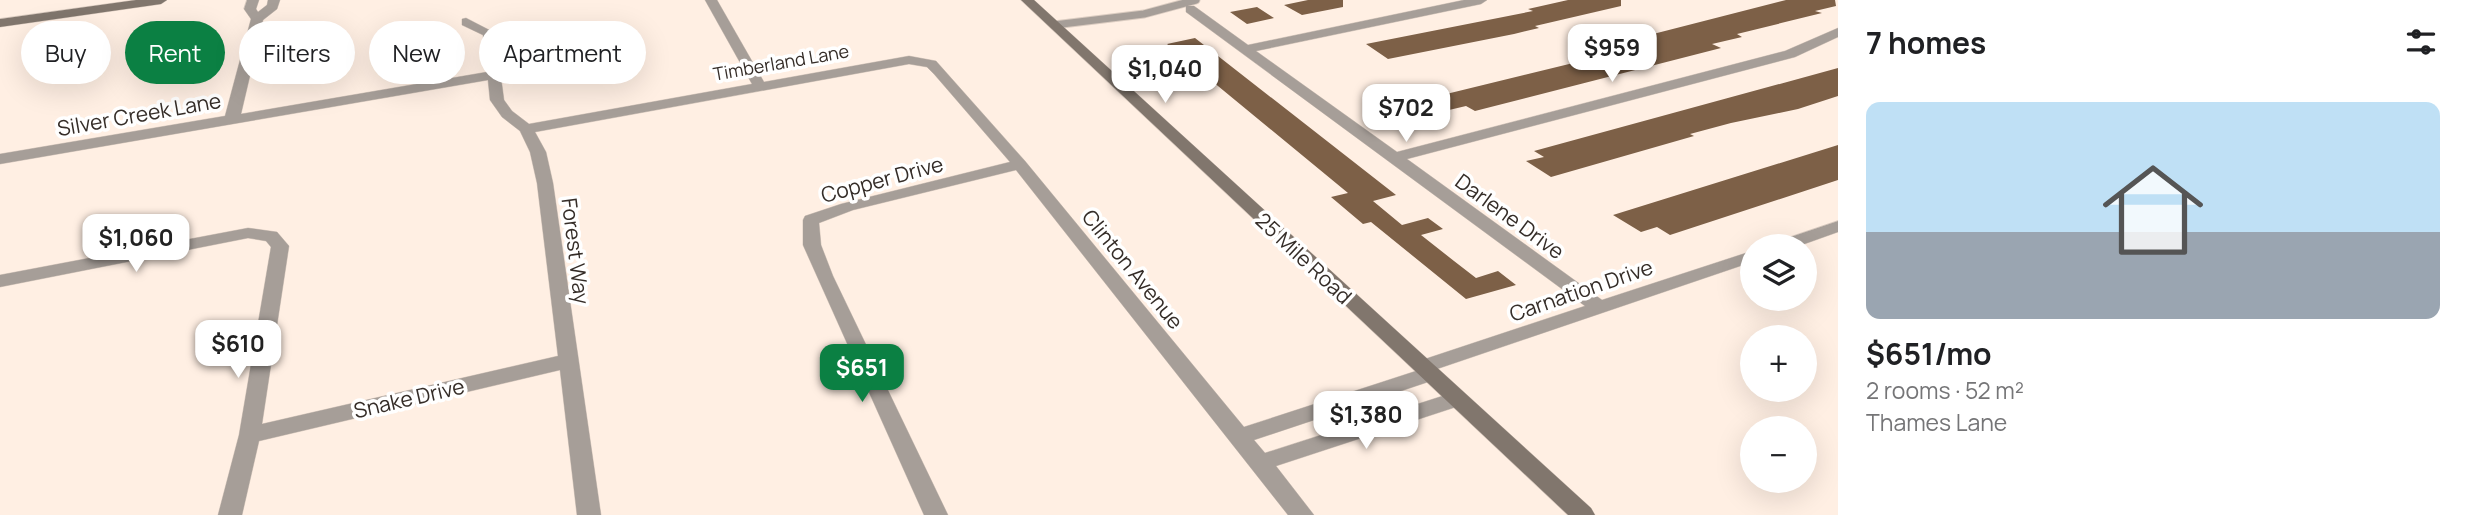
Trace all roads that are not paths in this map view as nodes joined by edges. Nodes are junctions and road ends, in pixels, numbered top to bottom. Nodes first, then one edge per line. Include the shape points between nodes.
1 (161, 0) edge
2 (253, 0) edge
3 (274, 0) edge
4 (711, 0) edge
5 (1027, 0) edge
6 (1481, 0) edge
7 (1193, 5) edge
8 (257, 19) junction
9 (466, 22) dead end
10 (0, 23) edge
11 (1054, 25) junction
12 (479, 28) edge
13 (1838, 32) edge
14 (1247, 50) junction
15 (921, 60) joint
16 (479, 77) edge
17 (494, 84) edge
18 (760, 85) junction
19 (232, 119) junction
20 (526, 129) junction
21 (1394, 158) junction
22 (0, 159) edge
23 (1020, 164) junction
24 (1838, 226) edge
25 (1816, 234) edge
26 (1740, 260) edge
27 (0, 281) edge
28 (1601, 308) junction
29 (568, 361) junction
30 (1427, 370) junction
31 (1458, 399) junction
32 (250, 435) junction
33 (1239, 437) junction
34 (1260, 463) junction
35 (230, 515) edge
36 (589, 515) edge
37 (936, 515) edge
38 (1302, 515) edge
39 (1583, 515) edge

1 - 10 street
2 - 8 street via 250,9
3 - 8 street
4 - 18 street
5 - 11 street, 25 Mile Road
6 - 14 street
7 - 11 lane
7 - 14 street, Darlene Drive
8 - 19 street
9 - 12 street, Forest Way
11 - 30 street, 25 Mile Road
13 - 21 street via 1790,54
14 - 21 street, Darlene Drive
15 - 18 street, Timberland Lane
15 - 23 street, Clinton Avenue via 939,71
16 - 19 street, Silver Creek Lane
17 - 20 street, Forest Way via 497,100
18 - 20 street, Timberland Lane
19 - 22 street, Silver Creek Lane
20 - 29 street, Forest Way via 538,152 545,183
21 - 28 street, Darlene Drive
23 - 33 street, Clinton Avenue
23 - 37 street, Copper Drive via 811,220 813,245 824,276
24 - 25 street
26 - 28 street, Carnation Drive
27 - 32 street via 248,233 271,236 280,246
28 - 30 street, Carnation Drive
29 - 32 street, Snake Drive
29 - 36 street, Forest Way
30 - 31 street, 25 Mile Road
30 - 33 street, Carnation Drive
31 - 34 street
31 - 39 street, 25 Mile Road
32 - 35 street
33 - 34 street, Clinton Avenue
34 - 38 street, Clinton Avenue

